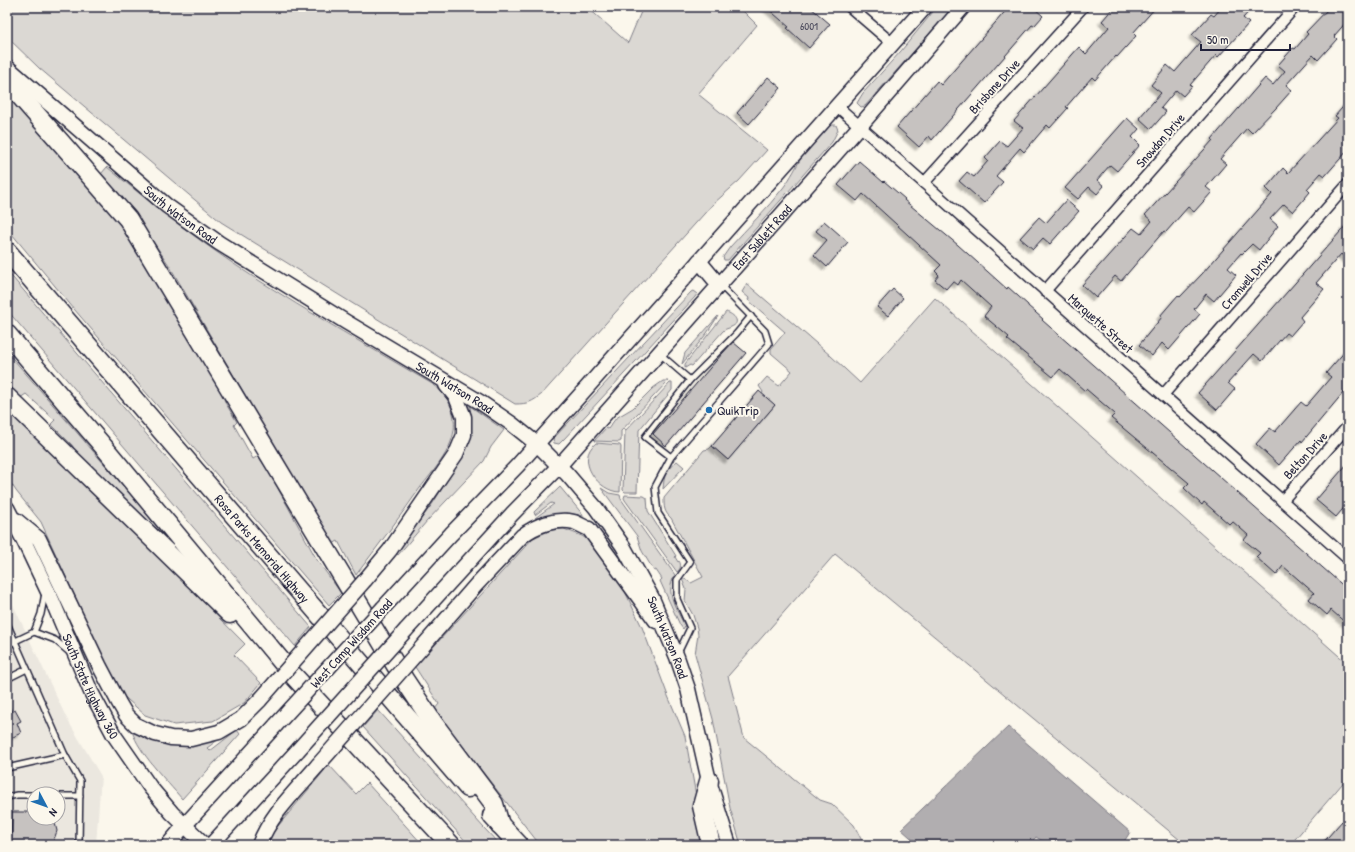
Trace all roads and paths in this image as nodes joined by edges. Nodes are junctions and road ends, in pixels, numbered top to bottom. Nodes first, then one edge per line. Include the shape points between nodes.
1 (850, 7) edge
2 (925, 7) edge
3 (963, 7) edge
4 (1083, 7) edge
5 (1295, 7) edge
6 (893, 44) junction
7 (7, 67) edge
8 (7, 81) edge
9 (837, 106) junction
10 (860, 126) junction
11 (924, 183) junction
12 (1348, 184) edge
13 (7, 251) edge
14 (699, 261) junction
15 (720, 285) junction
16 (1045, 291) junction
17 (752, 316) junction
18 (7, 334) edge
19 (658, 353) junction
20 (437, 376) junction
21 (690, 380) junction
22 (1163, 395) junction
23 (7, 397) edge
24 (1348, 426) edge
25 (537, 444) junction
26 (671, 457) junction
27 (559, 466) junction
28 (1282, 501) junction
29 (9, 512) edge
30 (1348, 559) edge
31 (45, 587) junction
32 (7, 623) edge
33 (34, 632) junction
34 (668, 638) junction
35 (15, 641) junction
36 (7, 645) edge
37 (677, 657) junction
38 (76, 658) junction
39 (27, 669) junction
40 (292, 674) junction
41 (7, 679) edge
42 (65, 755) junction
43 (7, 768) edge
44 (709, 781) junction
45 (26, 795) edge
46 (66, 796) edge
47 (80, 796) junction
48 (7, 797) edge
49 (500, 825) junction
50 (184, 826) junction
51 (79, 845) edge
52 (168, 845) edge
53 (205, 845) edge
54 (212, 845) edge
55 (259, 845) edge
56 (451, 845) edge
57 (519, 845) edge
58 (711, 845) edge
59 (729, 845) edge

1 - 6 street
2 - 6 main road
3 - 10 main road, East Sublett Road
4 - 11 street, Brisbane Drive
5 - 16 street, Snowdon Drive
6 - 9 main road
7 - 20 main road, South Watson Road via 174,211 219,243
8 - 49 highway via 128,219 404,679 494,804
9 - 10 street, Marquette Street
9 - 14 main road
10 - 11 street, Marquette Street
10 - 15 main road, East Sublett Road
11 - 16 street, Marquette Street
12 - 22 street, Cromwell Drive
13 - 49 highway, Rosa Parks Memorial Highway
14 - 15 main road
14 - 25 main road
15 - 17 lane
15 - 19 main road, East Sublett Road
16 - 22 street, Marquette Street
17 - 21 lane
17 - 26 lane via 765,331 769,344
18 - 40 highway
19 - 21 lane
19 - 27 main road, East Sublett Road
20 - 25 main road, South Watson Road via 480,402
20 - 29 main road, bridge via 456,397 464,417 464,435 456,454 390,550 365,580 260,700 241,718 219,732 191,739 171,738 136,725 126,715 39,539
21 - 26 lane via 645,437
22 - 28 street, Marquette Street
23 - 40 highway
24 - 28 street, Belton Drive
25 - 27 main road, South Watson Road
25 - 50 main road, West Camp Wisdom Road, bridge via 450,534
26 - 37 lane via 655,487 658,514 690,562 678,580 677,599 690,628
27 - 34 main road, South Watson Road via 596,508 623,546 652,598
27 - 54 main road, bridge via 406,630
28 - 30 street, Marquette Street
29 - 31 main road, South State Highway 360
31 - 33 lane via 41,614
31 - 38 main road, South State Highway 360
32 - 35 lane
33 - 35 lane
33 - 38 lane via 55,640
34 - 37 main road, South Watson Road
34 - 55 main road, bridge via 589,529 573,522 542,524 522,536 422,646 277,812
35 - 36 lane
35 - 39 lane
37 - 44 main road, South Watson Road via 688,689
38 - 50 main road, South State Highway 360 via 114,735 150,786
39 - 41 lane
39 - 42 lane
40 - 56 highway
42 - 43 lane
42 - 47 lane via 80,781
44 - 58 highway via 702,806
44 - 59 main road, South Watson Road
45 - 48 lane
46 - 47 lane
47 - 51 lane
49 - 57 highway, Rosa Parks Memorial Highway
50 - 52 main road, West Camp Wisdom Road
50 - 53 main road, South State Highway 360

